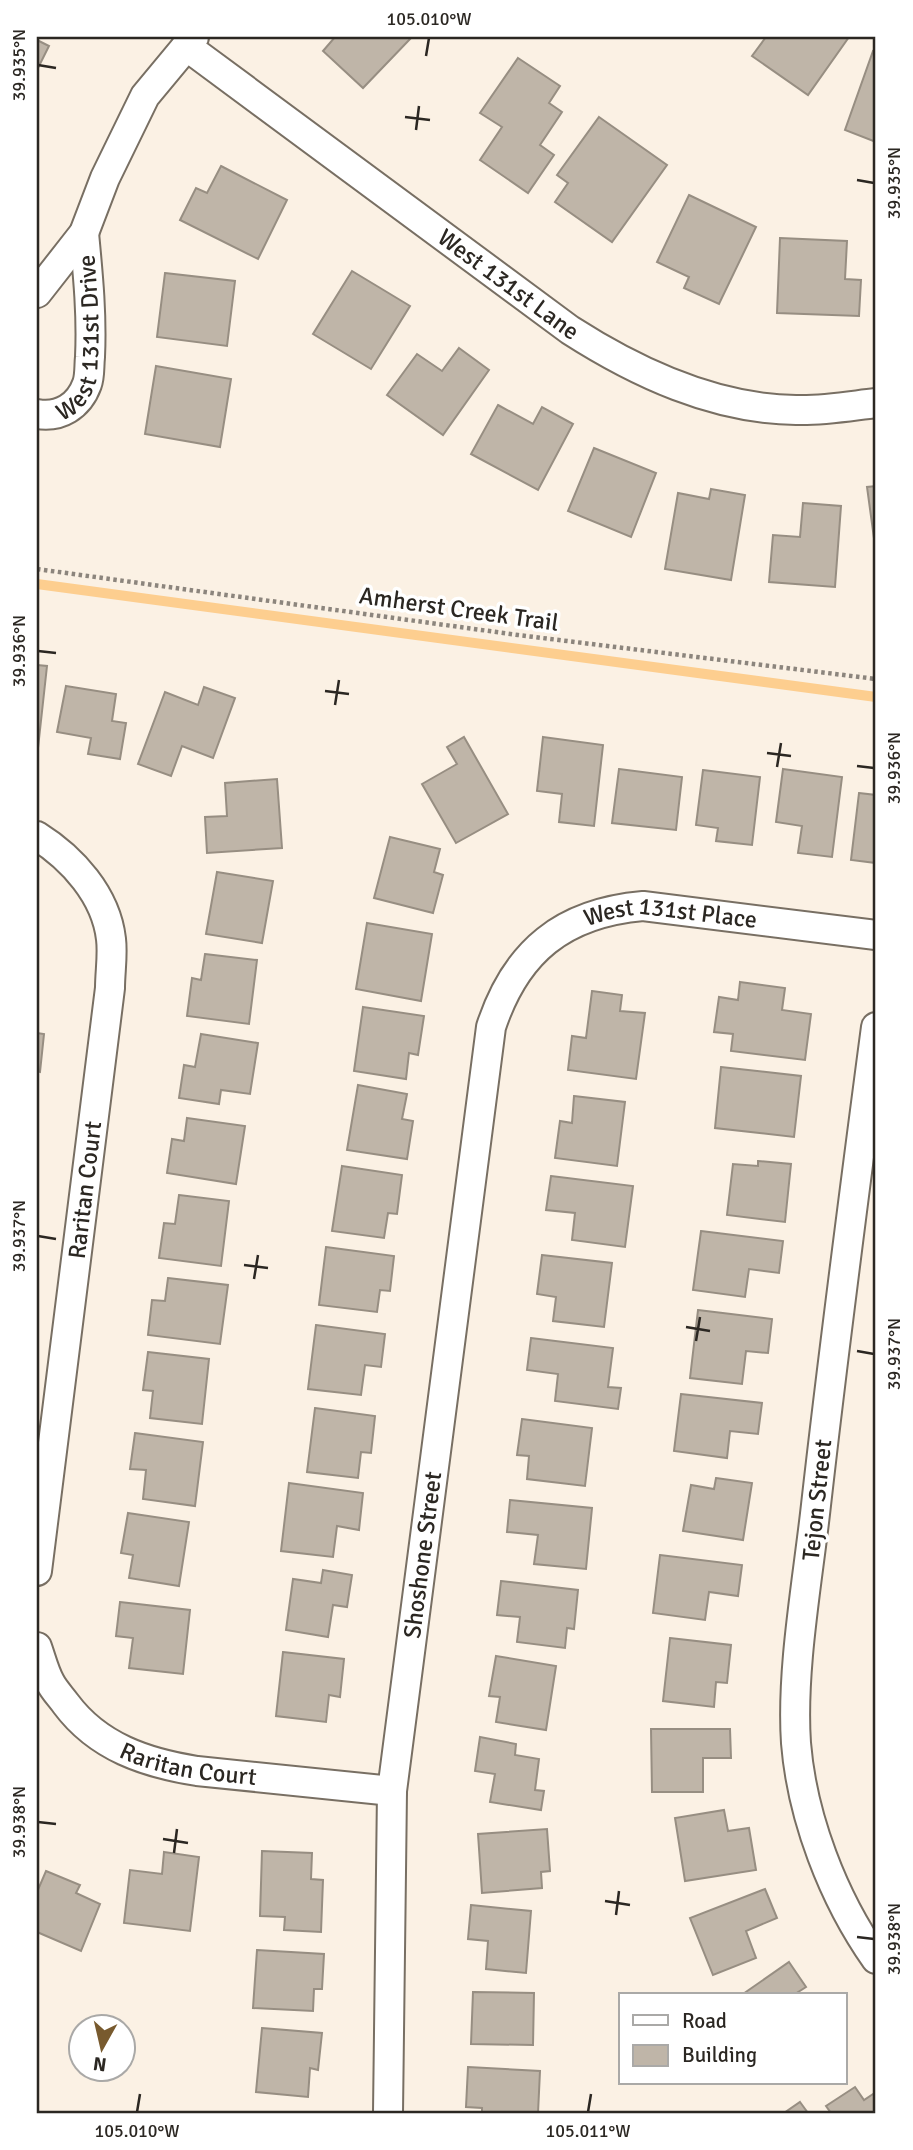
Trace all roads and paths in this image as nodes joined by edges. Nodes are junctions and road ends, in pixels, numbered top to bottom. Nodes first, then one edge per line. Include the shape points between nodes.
1 (190, 41) edge
2 (84, 233) junction
3 (37, 293) edge
4 (876, 403) edge
5 (37, 414) edge
6 (37, 569) edge
7 (876, 679) edge
8 (37, 836) edge
9 (876, 935) edge
10 (500, 1001) joint
11 (876, 1027) edge
12 (37, 1571) edge
13 (37, 1647) edge
14 (393, 1791) junction
15 (876, 1959) edge
16 (388, 2113) edge

1 - 2 street, West 131st Drive via 145,96
1 - 4 street, West 131st Lane via 570,330 619,360 648,375 746,405 795,410
2 - 3 street, West 131st Drive
2 - 5 street, West 131st Drive via 92,317 88,382 79,400 64,412
6 - 7 path, Amherst Creek Trail
8 - 12 street, Raritan Court via 74,865 94,891 111,939 110,988
9 - 10 street, West 131st Place via 643,906 614,908 589,915 543,943
10 - 14 street, Shoshone Street via 491,1027
11 - 15 street, Tejon Street via 832,1361 797,1674 796,1741 801,1779 827,1866
13 - 14 street, Raritan Court via 50,1684 77,1719 134,1756 197,1771
14 - 16 street, Shoshone Street

